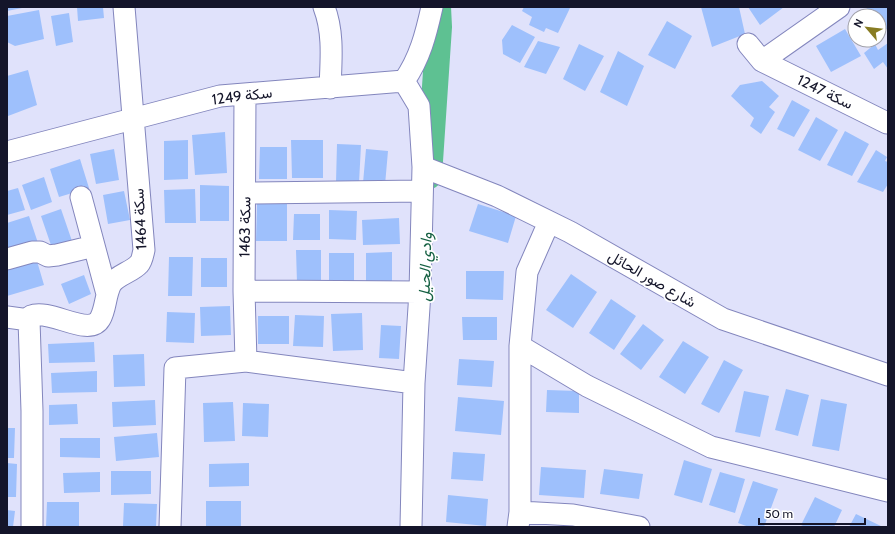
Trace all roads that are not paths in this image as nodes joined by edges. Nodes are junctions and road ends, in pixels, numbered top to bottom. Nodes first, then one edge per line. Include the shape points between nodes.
1 (124, 7) edge
2 (324, 7) edge
3 (432, 7) edge
4 (840, 7) edge
5 (748, 44) dead end
6 (762, 61) junction
7 (404, 80) junction
8 (330, 88) junction
9 (245, 94) junction
10 (134, 119) junction
11 (887, 123) edge
12 (7, 152) edge
13 (423, 167) junction
14 (422, 191) junction
15 (246, 193) junction
16 (81, 197) dead end
17 (549, 222) junction
18 (94, 246) junction
19 (7, 259) edge
20 (244, 292) junction
21 (420, 292) junction
22 (107, 294) junction
23 (7, 317) edge
24 (29, 320) junction
25 (520, 346) junction
26 (246, 361) junction
27 (888, 375) edge
28 (414, 383) junction
29 (888, 491) edge
30 (519, 519) edge
31 (32, 527) edge
32 (170, 527) edge
33 (411, 527) edge
34 (639, 527) edge

1 - 10 street, سكة 1464
2 - 8 street via 328,17 331,46
3 - 7 street via 424,43 415,65
4 - 6 street
5 - 6 street, سكة 1247
6 - 11 street, سكة 1247
7 - 8 street, سكة 1249
7 - 13 street via 419,106
8 - 9 street, سكة 1249
9 - 10 street, سكة 1249 via 220,96
9 - 15 street, سكة 1463
10 - 12 street, سكة 1249
10 - 22 street, سكة 1464 via 144,250 140,264 112,282
13 - 14 street
13 - 17 street, شارع صور الحائل via 497,196
14 - 15 street
14 - 21 street
15 - 20 street, سكة 1463
16 - 18 street
17 - 25 street via 527,272
17 - 27 street, شارع صور الحائل via 723,319
18 - 19 street via 57,255 48,256 32,252
18 - 22 street
20 - 21 street
20 - 26 street, سكة 1463
21 - 28 street
22 - 24 street, سكة 1464 via 101,319 94,326 44,314 31,316
23 - 24 street
24 - 31 street
25 - 29 street via 587,386 711,447
25 - 30 street
26 - 28 street
26 - 32 street via 175,368
28 - 33 street
30 - 34 street via 572,515

